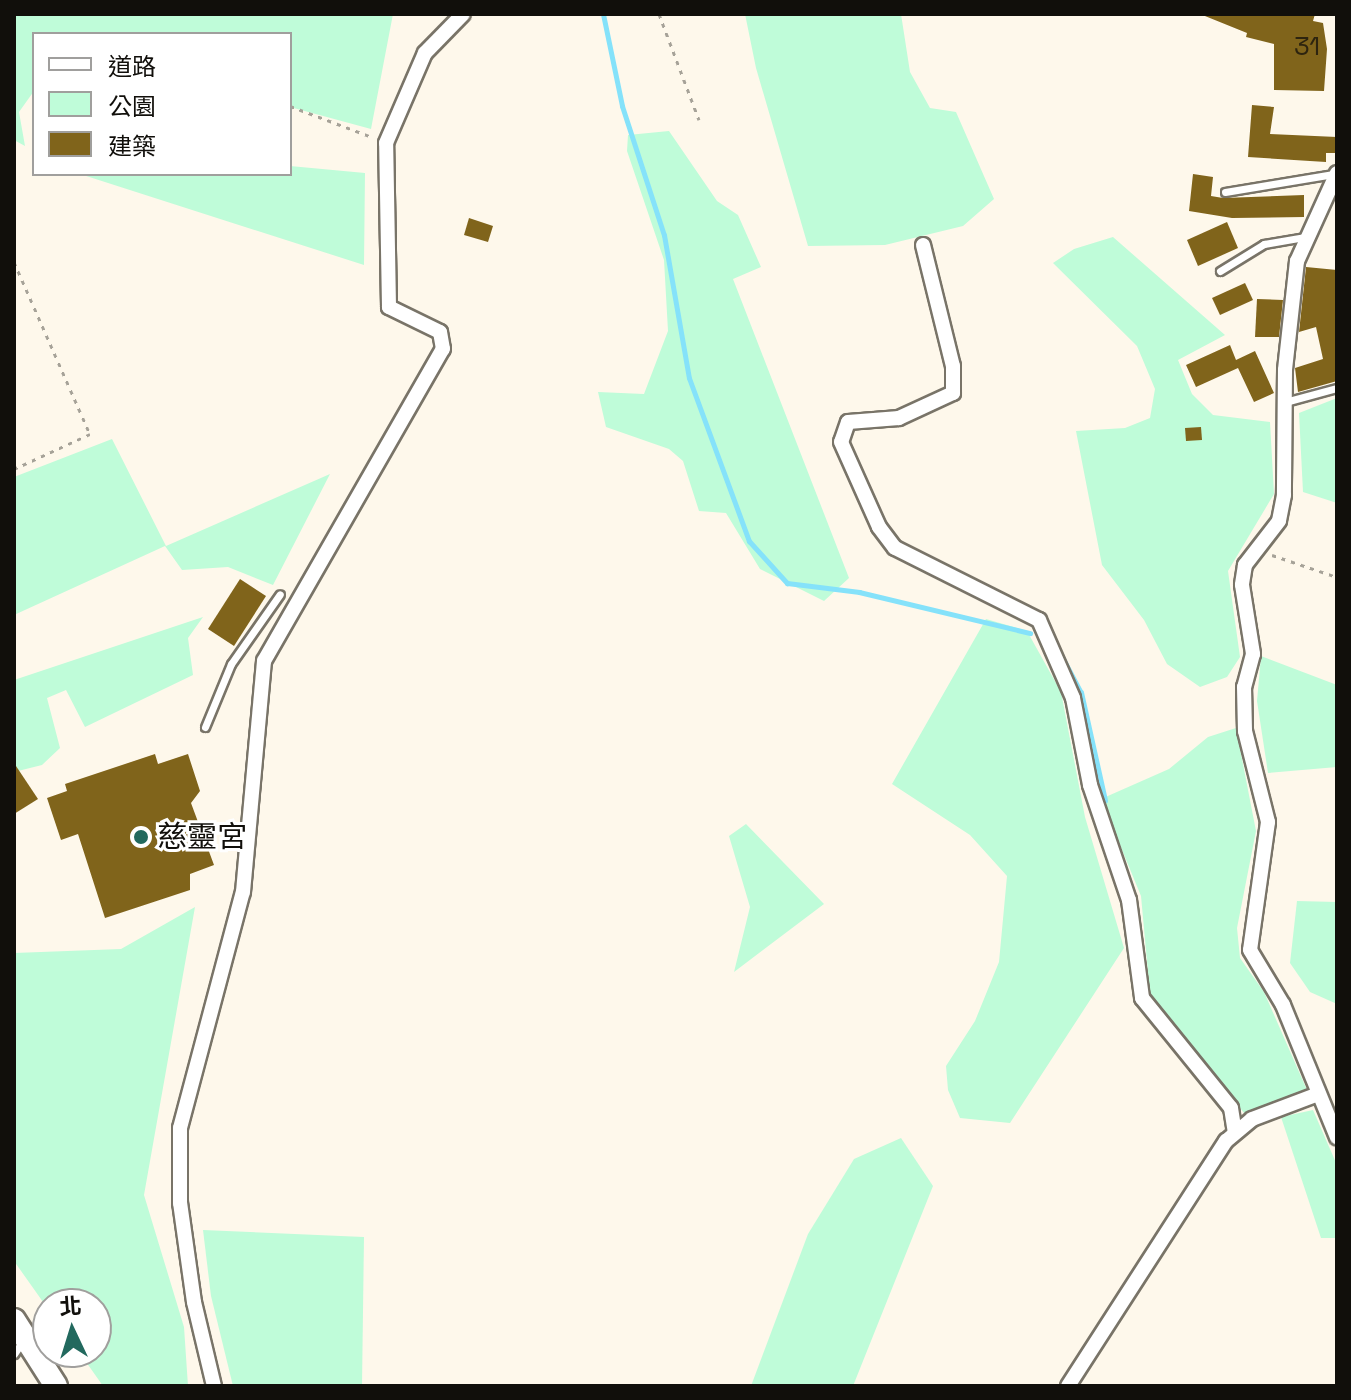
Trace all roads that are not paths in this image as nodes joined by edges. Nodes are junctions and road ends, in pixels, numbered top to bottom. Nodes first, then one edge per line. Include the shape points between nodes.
1 (463, 14) edge
2 (1335, 174) edge
3 (1225, 192) dead end
4 (1305, 237) junction
5 (923, 245) dead end
6 (1220, 271) dead end
7 (1337, 388) edge
8 (1285, 402) junction
9 (280, 594) dead end
10 (205, 727) dead end
11 (1318, 1094) junction
12 (1235, 1132) junction
13 (1337, 1137) edge
14 (18, 1337) edge
15 (56, 1386) edge
16 (214, 1386) edge
17 (1068, 1386) edge

1 - 16 street via 425,53 386,143 389,307 440,332 443,349 264,661 243,892 180,1128 180,1203 194,1302
2 - 3 lane
2 - 4 street
4 - 6 lane via 1264,244
4 - 8 street via 1289,315
5 - 12 street via 953,366 953,393 899,418 848,422 841,442 879,527 895,548 1039,620 1073,698 1090,785 1129,900 1142,998 1231,1108
7 - 8 lane
8 - 11 street via 1279,521 1245,565 1242,585 1253,654 1244,687 1245,731 1268,822 1250,950 1283,1005
9 - 10 lane via 231,664
11 - 12 street via 1252,1119
11 - 13 street
12 - 17 street via 1198,1177
14 - 15 main road

